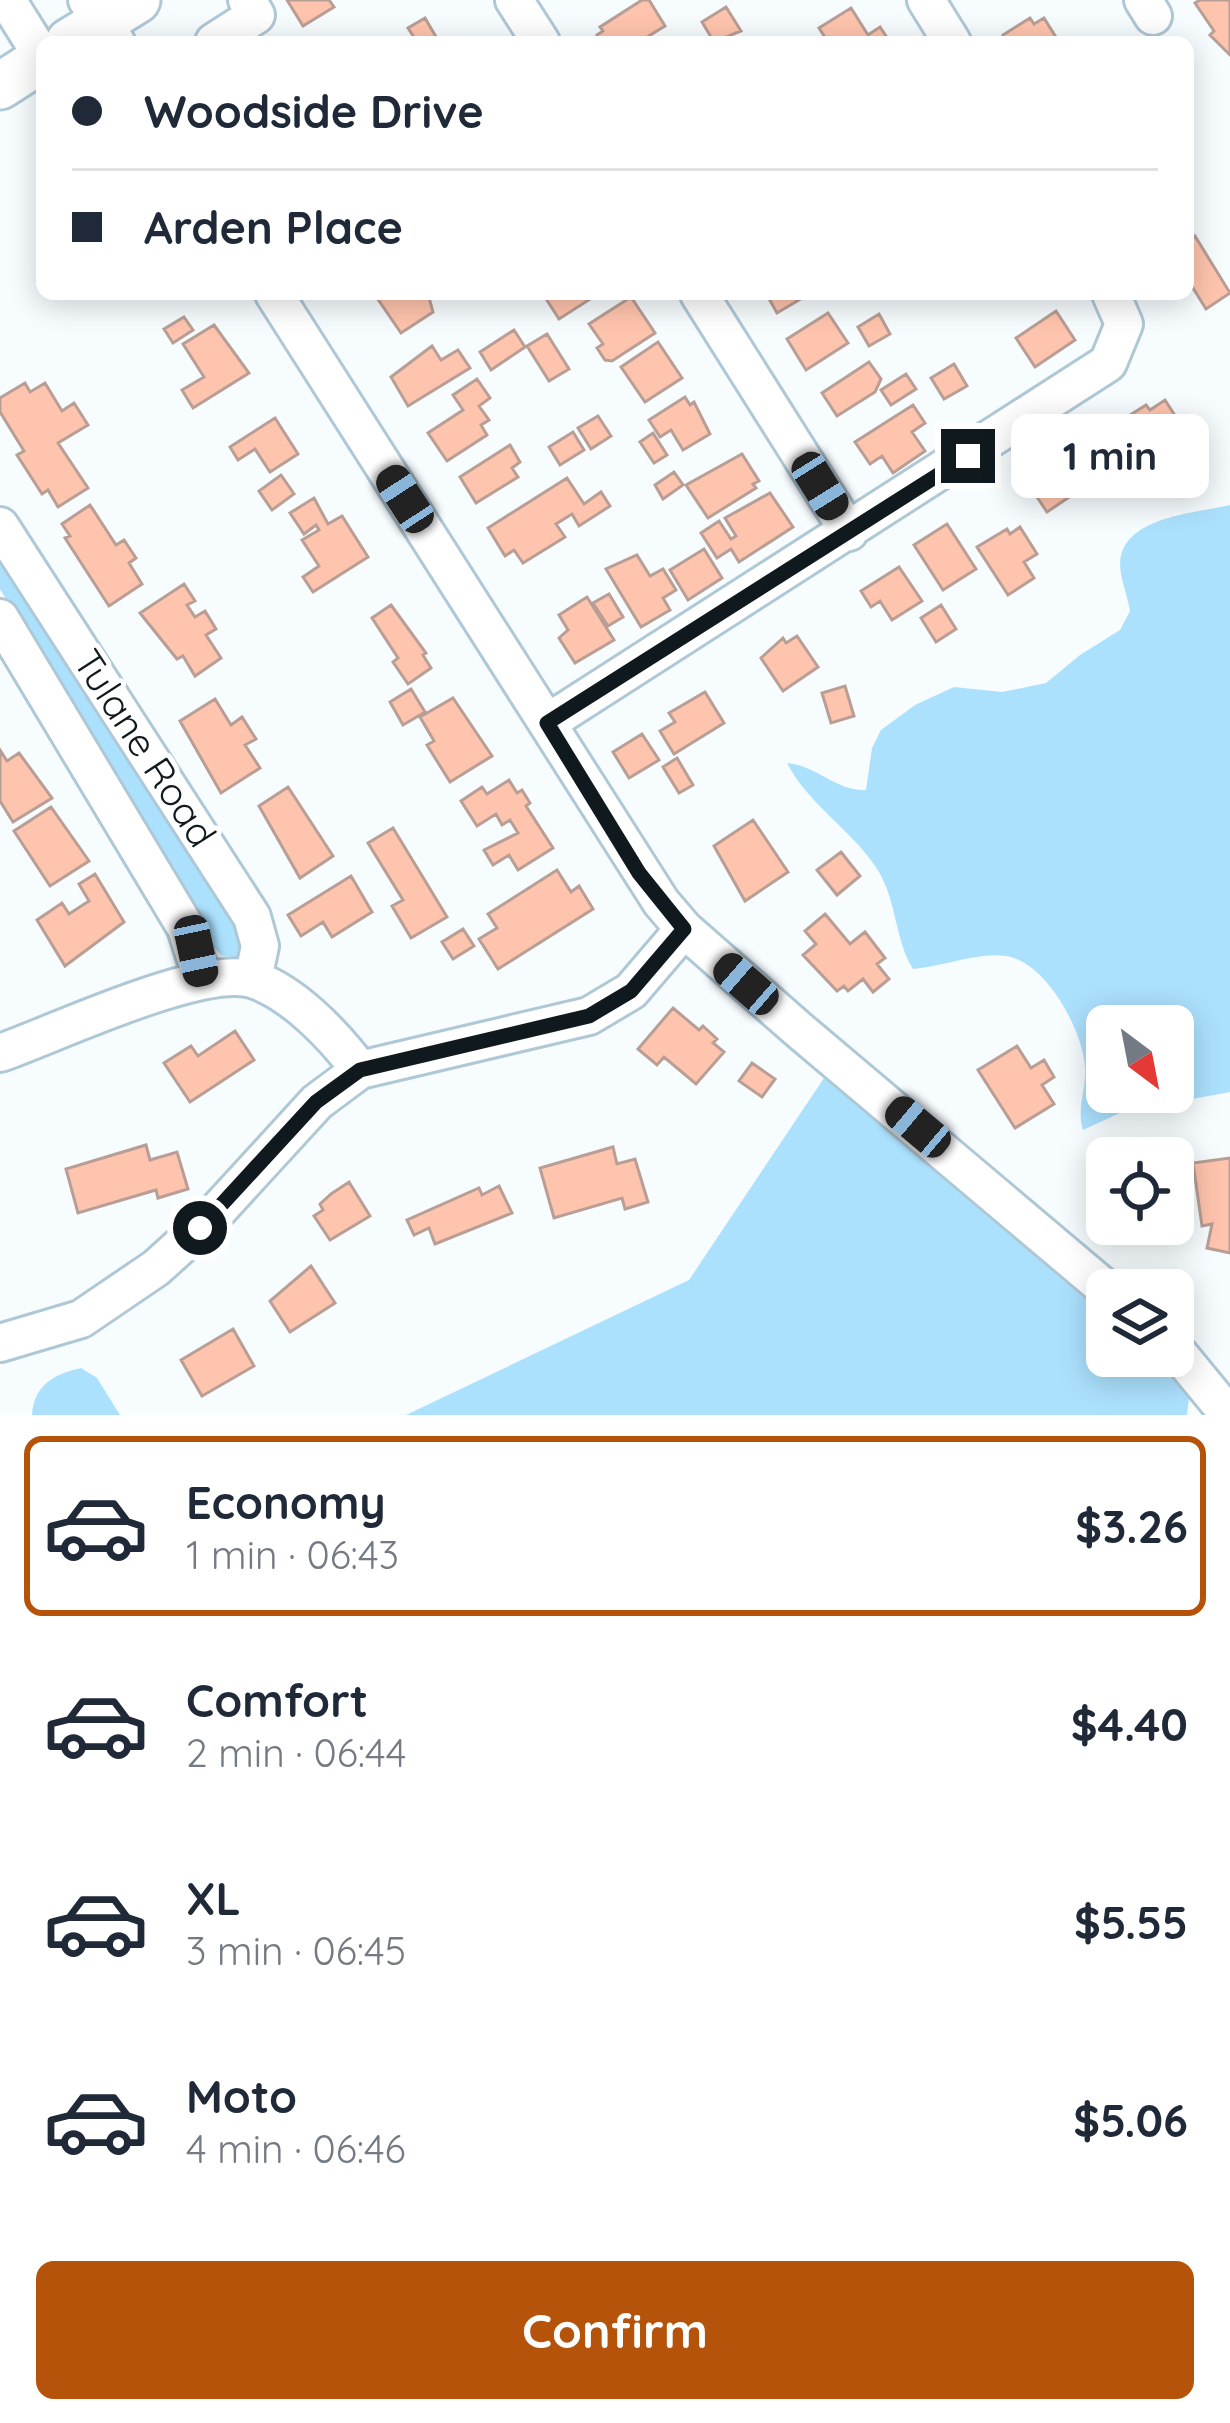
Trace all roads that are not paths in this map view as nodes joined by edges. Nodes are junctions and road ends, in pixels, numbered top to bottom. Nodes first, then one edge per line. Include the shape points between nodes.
1 (247, 0) edge
2 (514, 0) edge
3 (926, 0) edge
4 (23, 36) edge
5 (224, 36) edge
6 (537, 36) edge
7 (948, 36) edge
8 (0, 86) edge
9 (278, 300) edge
10 (703, 300) edge
11 (1114, 300) edge
12 (0, 526) edge
13 (849, 532) junction
14 (0, 618) edge
15 (547, 723) junction
16 (684, 929) junction
17 (202, 979) junction
18 (253, 979) junction
19 (0, 1053) edge
20 (360, 1070) junction
21 (1086, 1274) edge
22 (0, 1343) edge
23 (1194, 1372) edge
24 (1229, 1415) edge

1 - 5 street via 256,16
2 - 6 street
3 - 7 street
4 - 8 main road
9 - 15 street
10 - 13 street
11 - 13 street via 1123,337 1108,363
12 - 18 street, Tulane Road via 252,917 260,946
13 - 15 street
14 - 17 street, Tulane Road via 186,928
15 - 16 street via 639,873
16 - 20 street via 631,991 589,1016
16 - 21 street
17 - 18 street
17 - 19 street
18 - 20 street via 323,1028
20 - 22 street via 316,1102 146,1276 81,1319
23 - 24 street

